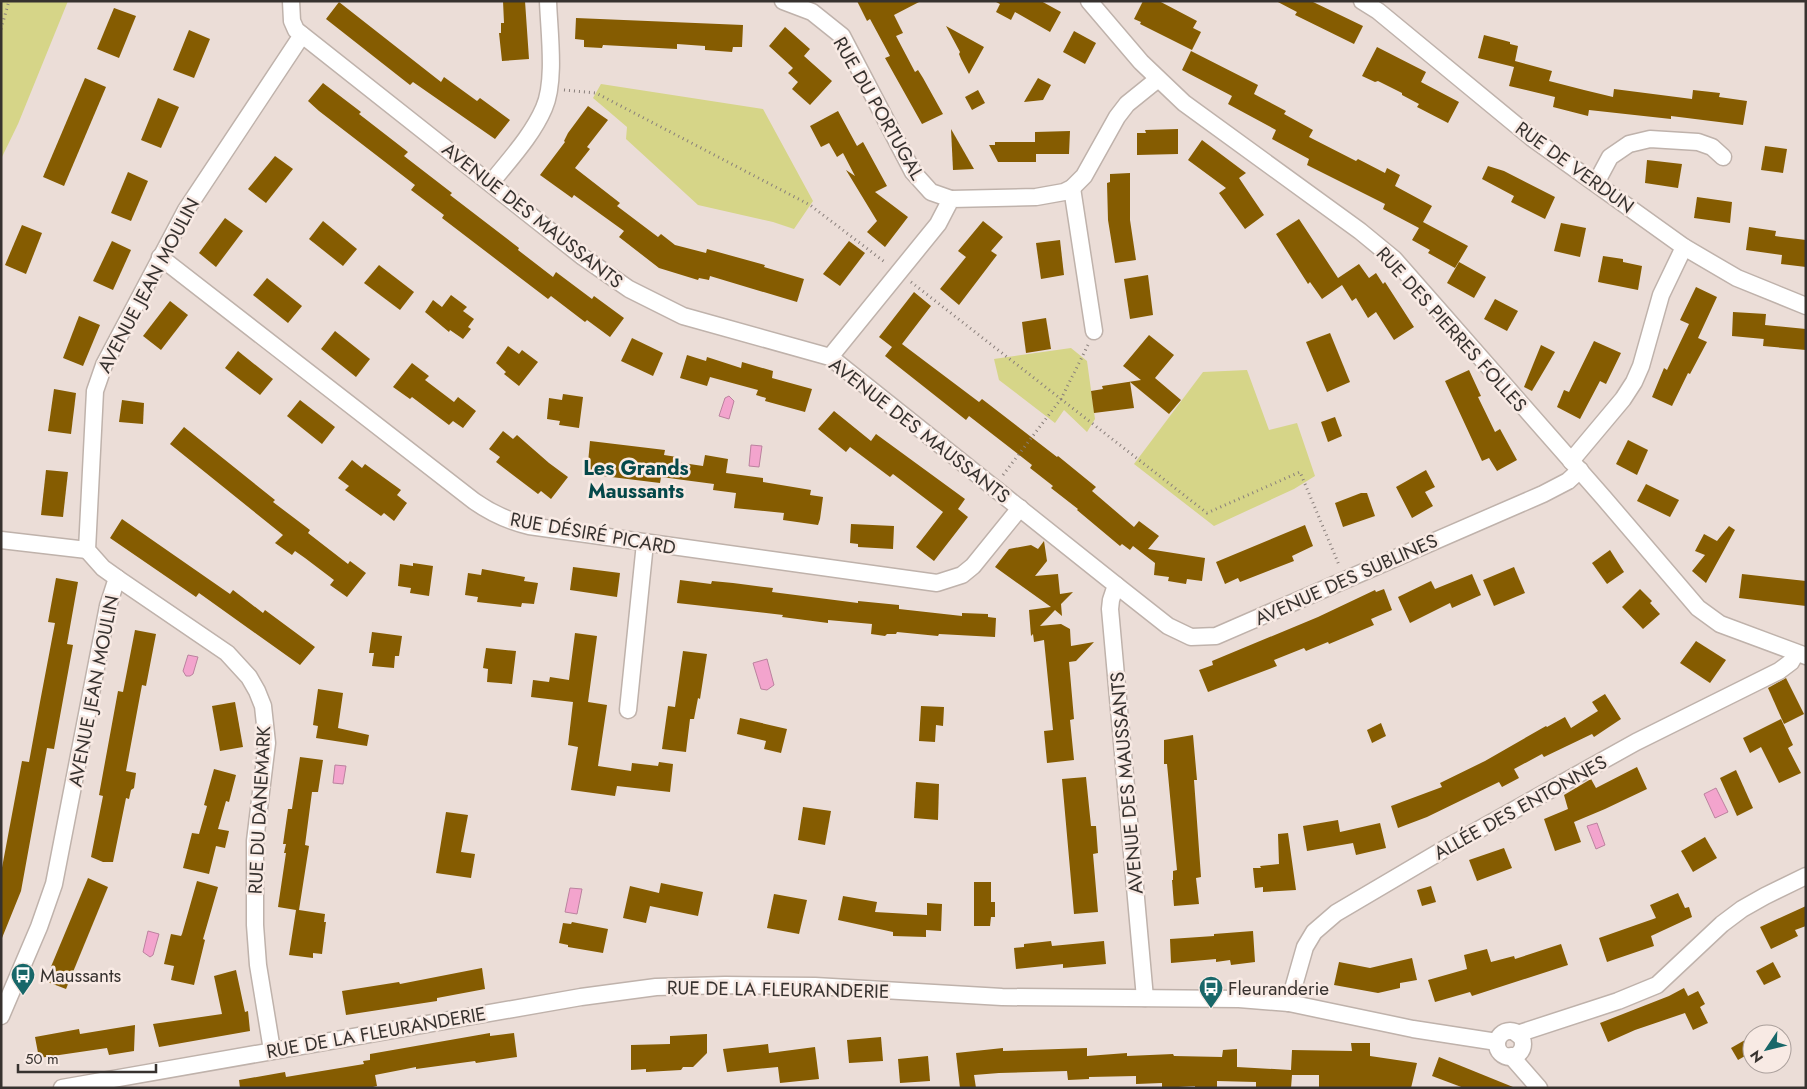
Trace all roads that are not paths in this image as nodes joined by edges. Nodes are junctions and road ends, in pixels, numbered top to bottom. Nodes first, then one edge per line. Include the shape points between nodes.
1 (292, 1) edge
2 (548, 1) edge
3 (783, 1) edge
4 (1089, 1) edge
5 (1362, 1) edge
6 (298, 30) junction
7 (1158, 79) junction
8 (1723, 157) dead end
9 (491, 183) junction
10 (1596, 183) junction
11 (1072, 188) junction
12 (951, 199) junction
13 (1684, 247) junction
14 (160, 257) junction
15 (1806, 306) edge
16 (1094, 331) road end
17 (830, 357) junction
18 (1576, 466) junction
19 (1020, 508) junction
20 (1, 540) edge
21 (645, 543) junction
22 (87, 550) junction
23 (117, 578) junction
24 (1116, 585) junction
25 (1801, 655) edge
26 (628, 710) dead end
27 (1806, 876) edge
28 (1145, 998) junction
29 (1289, 1004) junction
30 (1, 1016) edge
31 (1518, 1034) junction
32 (1497, 1042) junction
33 (272, 1050) junction
34 (1511, 1056) junction
35 (62, 1088) edge
36 (1539, 1088) edge

1 - 6 street
2 - 9 street via 551,79 545,107
3 - 12 street, RUE DU PORTUGAL via 812,12 842,36 913,172 931,192
4 - 7 street, RUE DES PIERRES FOLLES
5 - 10 street, RUE DE VERDUN via 1532,138
6 - 9 street, AVENUE DES MAUSSANTS
6 - 14 street, AVENUE JEAN MOULIN
7 - 11 street via 1116,117 1084,176
7 - 18 street, RUE DES PIERRES FOLLES via 1184,103 1394,259
8 - 10 street via 1712,147 1698,142 1644,140 1629,144 1610,157
9 - 17 street, AVENUE DES MAUSSANTS via 629,289 682,316
10 - 13 street, RUE DE VERDUN
11 - 12 street via 1036,197
11 - 16 street
12 - 17 street via 938,224
13 - 15 street, RUE DE VERDUN via 1738,278
13 - 18 street, AVENUE DES SUBLINES via 1661,295 1634,382
14 - 21 street, RUE DÉSIRÉ PICARD via 488,511 529,526
14 - 22 street, AVENUE JEAN MOULIN via 104,365 95,391
17 - 19 street, AVENUE DES MAUSSANTS
18 - 24 street, AVENUE DES SUBLINES via 1557,488 1216,636 1191,637 1168,626
18 - 25 street, RUE DES PIERRES FOLLES via 1698,608 1720,624
19 - 21 street, RUE DÉSIRÉ PICARD via 973,566 962,575 937,583
19 - 24 street, AVENUE DES MAUSSANTS
20 - 22 street
21 - 26 street
22 - 23 street, AVENUE JEAN MOULIN
23 - 30 street, AVENUE JEAN MOULIN via 108,606 54,884
23 - 33 street, RUE DU DANEMARK via 227,653 249,677 263,706 267,743 255,841 254,901 258,965
24 - 28 street, AVENUE DES MAUSSANTS via 1110,609
25 - 29 street, ALLÉE DES ENTONNES via 1779,671 1636,742 1336,913 1314,932 1305,947
27 - 31 street via 1765,896 1722,924 1657,985
28 - 29 street, RUE DE LA FLEURANDERIE via 1239,998
28 - 33 street, RUE DE LA FLEURANDERIE via 1002,998 815,986 656,987
29 - 32 street, RUE DE LA FLEURANDERIE
31 - 32 street via 1506,1032 1499,1036
31 - 34 street via 1522,1045 1518,1053
32 - 34 street via 1500,1052
33 - 35 street, RUE DE LA FLEURANDERIE
34 - 36 street

